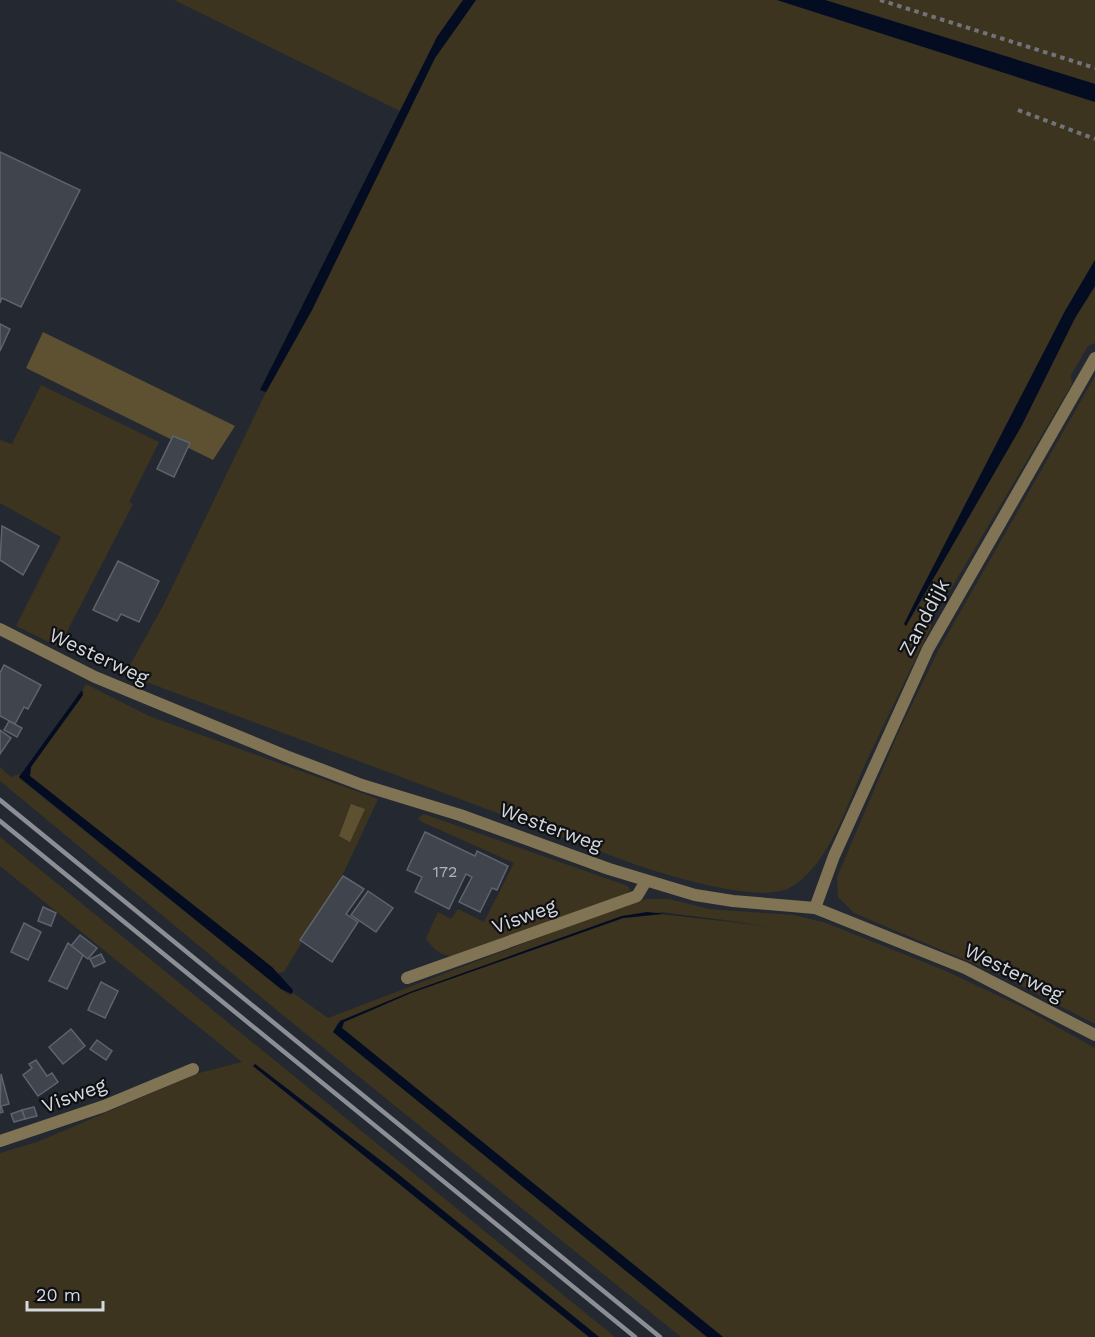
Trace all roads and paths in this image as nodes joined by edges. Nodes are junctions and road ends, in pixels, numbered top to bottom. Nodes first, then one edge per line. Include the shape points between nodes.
1 (880, 0) edge
2 (1095, 68) edge
3 (1018, 110) dead end
4 (1095, 139) edge
5 (1095, 358) edge
6 (0, 629) edge
7 (646, 881) junction
8 (815, 908) junction
9 (407, 978) dead end
10 (1095, 1035) edge
11 (193, 1069) dead end
12 (0, 1141) edge

1 - 2 path
3 - 4 path
5 - 8 street, Zanddijk via 928,649 842,838
6 - 7 street, Westerweg via 95,677 276,752
7 - 8 street, Westerweg via 695,895
7 - 9 street, Visweg via 637,896
8 - 10 street, Westerweg via 965,968
11 - 12 street, Visweg via 95,1109

